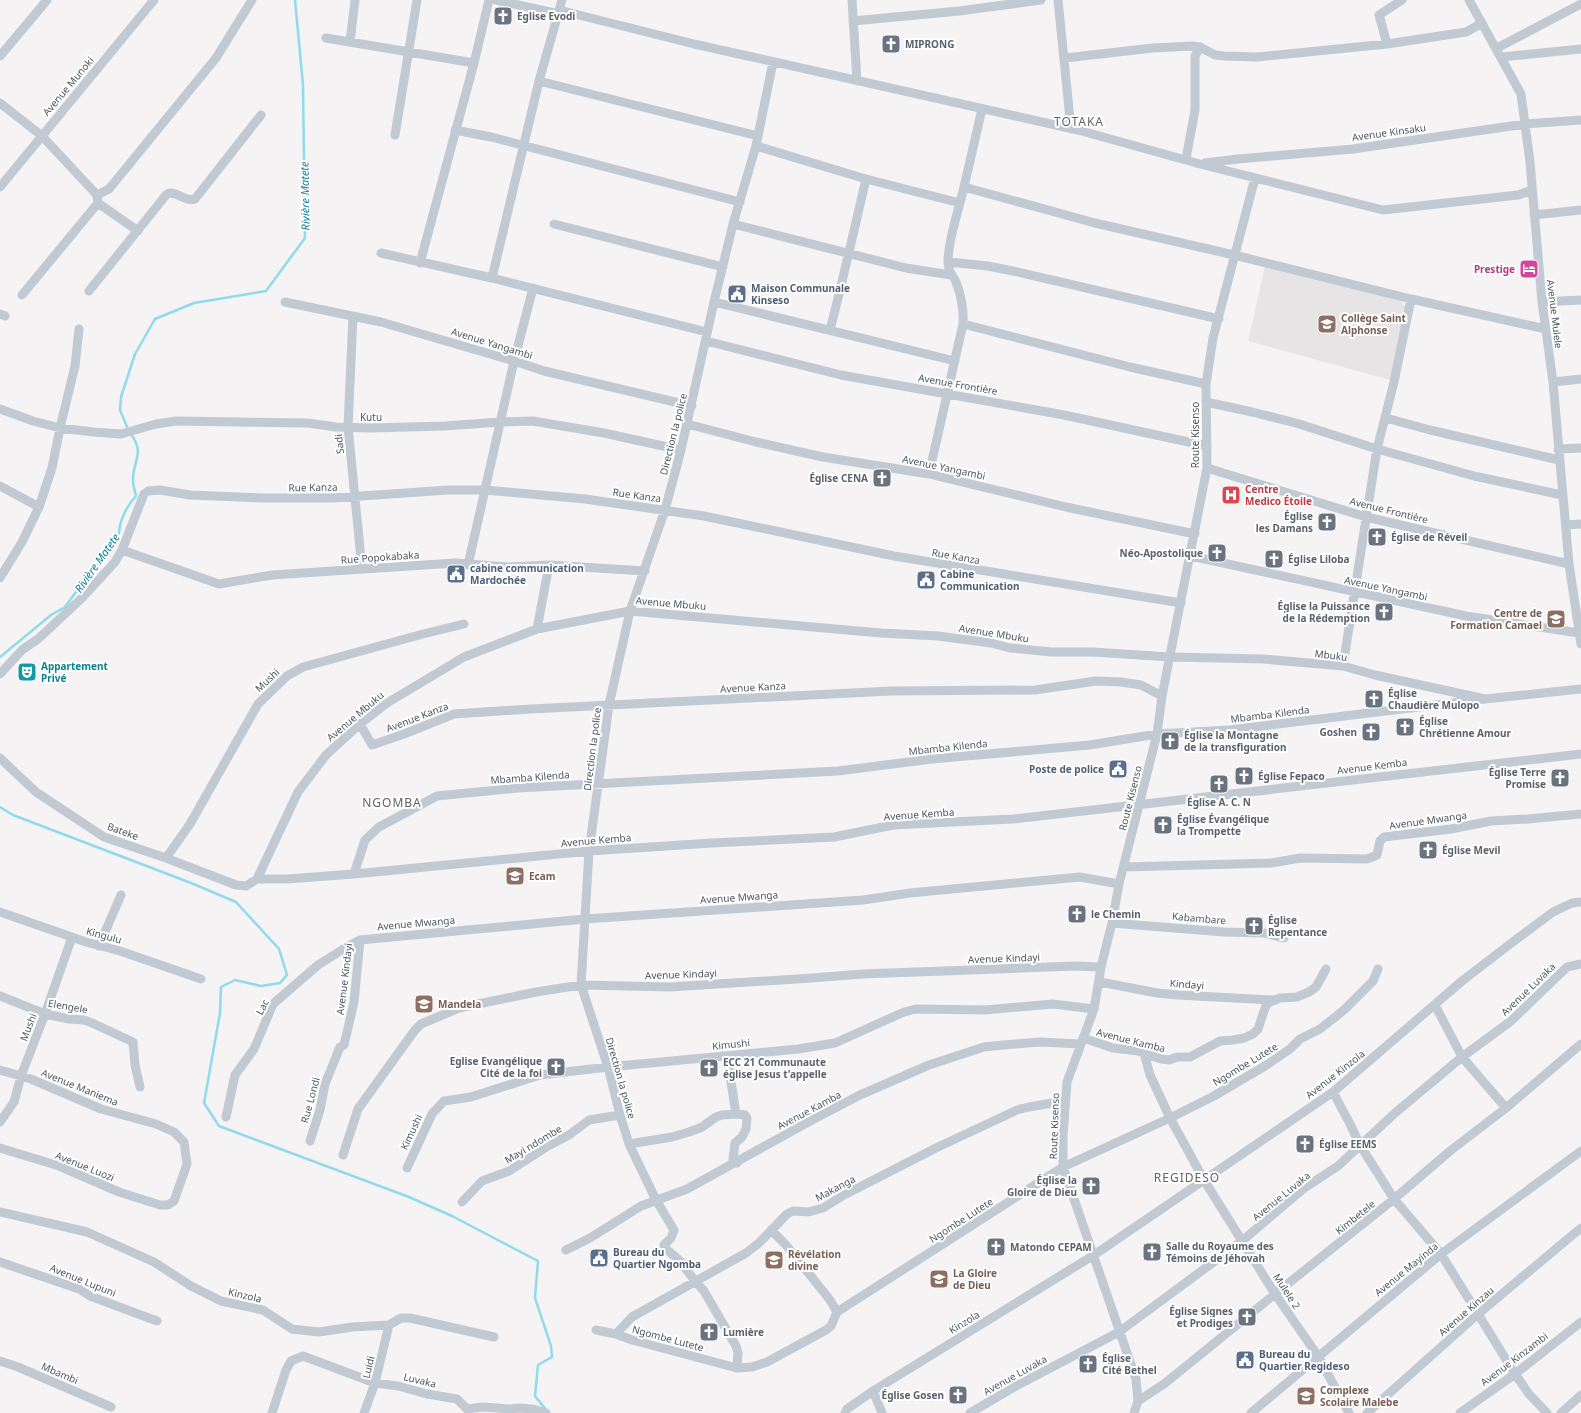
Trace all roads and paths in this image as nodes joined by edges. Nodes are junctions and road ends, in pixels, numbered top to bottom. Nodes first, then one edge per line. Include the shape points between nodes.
1 (47, 0) edge
2 (154, 0) edge
3 (252, 0) edge
4 (355, 0) edge
5 (417, 0) edge
6 (489, 0) edge
7 (496, 0) edge
8 (562, 0) edge
9 (852, 0) edge
10 (1041, 0) edge
11 (1058, 0) edge
12 (1402, 0) edge
13 (1469, 0) edge
14 (1581, 4) edge
15 (559, 12) junction
16 (853, 21) junction
17 (1481, 21) junction
18 (326, 38) dead end
19 (350, 42) junction
20 (1387, 44) junction
21 (1200, 47) junction
22 (1497, 48) junction
23 (1581, 49) edge
24 (410, 53) junction
25 (0, 56) edge
26 (1502, 57) junction
27 (1065, 58) junction
28 (772, 62) junction
29 (474, 63) junction
30 (539, 81) junction
31 (857, 81) junction
32 (0, 103) edge
33 (982, 109) junction
34 (261, 115) dead end
35 (1581, 120) edge
36 (1525, 124) junction
37 (1071, 129) junction
38 (455, 130) junction
39 (395, 135) dead end
40 (42, 136) junction
41 (758, 136) junction
42 (756, 146) junction
43 (523, 147) junction
44 (1186, 159) junction
45 (1200, 164) junction
46 (1255, 178) junction
47 (866, 179) junction
48 (0, 187) edge
49 (964, 187) junction
50 (1532, 190) junction
51 (97, 199) junction
52 (740, 202) junction
53 (960, 203) junction
54 (1581, 210) edge
55 (1534, 215) junction
56 (554, 224) dead end
57 (733, 224) junction
58 (138, 231) junction
59 (381, 253) dead end
60 (848, 253) junction
61 (1234, 255) junction
62 (420, 262) junction
63 (948, 262) junction
64 (723, 267) junction
65 (951, 275) junction
66 (492, 278) junction
67 (533, 288) junction
68 (89, 291) dead end
69 (22, 295) dead end
70 (1411, 300) junction
71 (1581, 300) edge
72 (285, 302) dead end
73 (714, 302) junction
74 (1542, 302) junction
75 (353, 316) junction
76 (1218, 319) junction
77 (963, 324) junction
78 (79, 329) dead end
79 (830, 330) junction
80 (1546, 330) junction
81 (706, 337) junction
82 (514, 361) junction
83 (955, 361) junction
84 (1581, 379) edge
85 (1553, 382) junction
86 (1206, 384) junction
87 (947, 393) junction
88 (1206, 402) junction
89 (692, 406) junction
90 (0, 409) edge
91 (1386, 418) junction
92 (500, 422) junction
93 (687, 424) junction
94 (348, 427) junction
95 (60, 428) junction
96 (1207, 446) junction
97 (1377, 448) junction
98 (1581, 448) edge
99 (1558, 449) junction
100 (681, 450) junction
101 (1559, 460) junction
102 (1207, 468) junction
103 (929, 474) junction
104 (0, 486) edge
105 (485, 490) junction
106 (1562, 495) junction
107 (355, 496) junction
108 (39, 507) junction
109 (665, 510) junction
110 (1366, 517) junction
111 (1581, 524) edge
112 (1566, 526) junction
113 (1195, 534) junction
114 (122, 550) junction
115 (1190, 556) junction
116 (1569, 564) junction
117 (468, 565) junction
118 (549, 565) junction
119 (362, 569) junction
120 (645, 571) junction
121 (0, 578) edge
122 (1355, 592) junction
123 (1181, 603) junction
124 (630, 611) junction
125 (1579, 623) edge
126 (464, 624) dead end
127 (537, 629) junction
128 (1579, 633) junction
129 (1581, 644) edge
130 (1170, 657) junction
131 (1343, 666) junction
132 (0, 674) edge
133 (1581, 689) edge
134 (1162, 696) junction
135 (1485, 698) junction
136 (609, 705) junction
137 (360, 724) junction
138 (1157, 734) junction
139 (1581, 754) edge
140 (0, 758) edge
141 (599, 784) junction
142 (1139, 805) junction
143 (1581, 814) edge
144 (589, 851) junction
145 (166, 858) junction
146 (1124, 867) junction
147 (354, 874) junction
148 (257, 879) junction
149 (1119, 884) junction
150 (121, 895) dead end
151 (1581, 902) edge
152 (0, 912) edge
153 (585, 919) junction
154 (1112, 922) junction
155 (72, 937) junction
156 (1284, 938) dead end
157 (360, 940) junction
158 (100, 946) junction
159 (1581, 964) edge
160 (1101, 967) junction
161 (1326, 969) dead end
162 (1378, 969) dead end
163 (201, 979) dead end
164 (1100, 982) junction
165 (582, 985) junction
166 (0, 996) edge
167 (1274, 1000) junction
168 (1435, 1005) junction
169 (1094, 1009) junction
170 (45, 1014) junction
171 (1081, 1041) junction
172 (1581, 1044) edge
173 (344, 1045) joint
174 (1144, 1053) junction
175 (727, 1056) junction
176 (1462, 1056) junction
177 (608, 1067) junction
178 (0, 1070) edge
179 (21, 1076) junction
180 (140, 1087) dead end
181 (1333, 1092) junction
182 (1064, 1101) junction
183 (1506, 1108) junction
184 (620, 1114) junction
185 (736, 1114) junction
186 (226, 1117) dead end
187 (1170, 1118) junction
188 (0, 1122) edge
189 (310, 1141) dead end
190 (629, 1144) junction
191 (1360, 1145) junction
192 (0, 1148) edge
193 (1581, 1151) edge
194 (343, 1156) dead end
195 (737, 1163) junction
196 (1063, 1167) junction
197 (407, 1168) dead end
198 (1204, 1180) junction
199 (1394, 1199) junction
200 (656, 1200) junction
201 (462, 1202) dead end
202 (160, 1205) joint
203 (0, 1212) edge
204 (1581, 1228) edge
205 (771, 1230) junction
206 (1242, 1241) junction
207 (566, 1250) dead end
208 (1440, 1254) junction
209 (1094, 1255) junction
210 (0, 1262) edge
211 (695, 1281) junction
212 (1275, 1294) junction
213 (837, 1312) junction
214 (1478, 1314) junction
215 (157, 1321) dead end
216 (1581, 1322) edge
217 (389, 1325) junction
218 (596, 1330) dead end
219 (1119, 1332) junction
220 (616, 1334) junction
221 (494, 1338) dead end
222 (1318, 1356) junction
223 (0, 1361) edge
224 (737, 1368) junction
225 (1515, 1374) junction
226 (375, 1383) junction
227 (873, 1391) junction
228 (1581, 1395) edge
229 (1138, 1400) junction
230 (111, 1407) dead end
231 (846, 1411) edge
232 (1135, 1412) edge
233 (272, 1413) edge
234 (364, 1413) edge
235 (546, 1413) edge
236 (882, 1413) edge
237 (970, 1413) edge
238 (1251, 1413) edge
239 (1349, 1413) edge
240 (1367, 1413) edge
241 (1460, 1413) edge
242 (1547, 1413) edge
243 (1561, 1413) edge

1 - 25 street
2 - 40 street, Avenue Munoki
3 - 51 street via 216,58 109,189
4 - 19 street
5 - 24 street
6 - 29 street
7 - 15 street
8 - 15 street
9 - 16 street
10 - 16 street
11 - 27 street
12 - 20 street via 1379,15
13 - 17 street, Avenue Mulele
14 - 22 street
15 - 28 street
15 - 30 street
16 - 31 street
17 - 20 street via 1466,32
17 - 22 street, Avenue Mulele
18 - 19 street
19 - 24 street
20 - 21 street via 1257,57 1215,55
21 - 27 street via 1153,48
21 - 44 street via 1195,62 1196,110
22 - 26 street, Avenue Mulele
23 - 26 street
24 - 29 street
24 - 39 street
26 - 36 street, Avenue Mulele via 1521,94
27 - 37 street
28 - 31 street
28 - 41 street, Direction la police
29 - 38 street
30 - 41 street
30 - 43 street
31 - 33 street
32 - 40 street
33 - 37 street
33 - 49 street
34 - 58 street via 195,199 188,200 168,193
35 - 36 street, Avenue Kinsaku
36 - 45 street, Avenue Kinsaku via 1353,148
36 - 50 street, Avenue Mulele
37 - 44 street
38 - 43 street
38 - 62 street
40 - 48 street, Avenue Munoki
40 - 51 street
41 - 42 street, Direction la police
42 - 47 street
42 - 52 street, Direction la police
43 - 52 street
43 - 66 street
44 - 45 street
45 - 46 street
46 - 50 street via 1383,210 1518,195
46 - 61 street, Route Kisenso
47 - 53 street
47 - 60 street
49 - 53 street
49 - 61 street via 1095,223
50 - 55 street, Avenue Mulele
51 - 58 street
51 - 69 street
52 - 57 street, Direction la police
53 - 63 street
54 - 55 street
55 - 74 street, Avenue Mulele
56 - 64 street
57 - 60 street
57 - 64 street, Direction la police
58 - 68 street
59 - 62 street, Avenue Frontière
60 - 65 street via 906,268
60 - 79 street
61 - 70 street
61 - 76 street, Route Kisenso
62 - 66 street, Avenue Frontière
63 - 65 street
63 - 76 street via 1013,271
64 - 73 street, Direction la police
65 - 77 street via 957,284
66 - 67 street, Avenue Frontière
67 - 81 street, Avenue Frontière
67 - 82 street
70 - 80 street
70 - 91 street
71 - 74 street
72 - 75 street, Avenue Yangambi
73 - 79 street
73 - 81 street, Direction la police
74 - 80 street, Avenue Mulele
75 - 82 street, Avenue Yangambi
75 - 94 street, Sadi
76 - 86 street, Route Kisenso
77 - 83 street
77 - 86 street
78 - 95 street via 75,366
79 - 83 street
80 - 85 street, Avenue Mulele
81 - 87 street, Avenue Frontière via 841,375
81 - 89 street, Direction la police
82 - 89 street, Avenue Yangambi via 551,373
82 - 92 street
83 - 87 street
84 - 85 street
85 - 99 street, Avenue Mulele
86 - 88 street, Route Kisenso
87 - 96 street, Avenue Frontière
87 - 103 street
88 - 96 street, Route Kisenso
88 - 97 street via 1296,423
89 - 93 street, Direction la police
90 - 95 street, Kutu
91 - 97 street
91 - 101 street
92 - 94 street, Kutu via 445,426
92 - 100 street, Kutu via 533,421
92 - 105 street
93 - 100 street, Direction la police
93 - 103 street, Avenue Yangambi via 823,457
94 - 95 street, Kutu via 308,423 176,421 121,434
94 - 107 street, Sadi
95 - 108 street via 52,468
96 - 102 street, Route Kisenso
97 - 106 street via 1474,476
97 - 110 street
98 - 99 street
99 - 101 street, Avenue Mulele
100 - 109 street, Direction la police
101 - 106 street, Avenue Mulele
102 - 110 street, Avenue Frontière
102 - 113 street, Route Kisenso
103 - 113 street, Avenue Yangambi
104 - 108 street
105 - 107 street, Rue Kanza
105 - 109 street, Rue Kanza via 585,499
105 - 117 street
106 - 112 street, Avenue Mulele
107 - 114 street, Rue Kanza via 190,496 153,490 144,494
107 - 119 street, Sadi
108 - 121 street
109 - 120 street, Direction la police
109 - 123 street, Rue Kanza via 894,556
110 - 116 street, Avenue Frontière
110 - 122 street
111 - 112 street
112 - 116 street, Avenue Mulele
113 - 115 street, Route Kisenso
114 - 119 street, Rue Popokabaka via 219,584 272,575
114 - 132 street, Rue Kanza via 115,562 82,598 22,650
115 - 122 street, Avenue Yangambi
115 - 123 street, Route Kisenso
116 - 125 street, Avenue Mulele
117 - 118 street, Rue Popokabaka
117 - 119 street, Rue Popokabaka via 455,563
118 - 120 street, Rue Popokabaka
118 - 127 street
120 - 124 street, Direction la police
122 - 128 street, Avenue Yangambi via 1466,616
122 - 131 street
123 - 130 street, Route Kisenso
124 - 127 street, Avenue Mbuku
124 - 130 street, Avenue Mbuku via 938,636 1051,652
124 - 136 street, Direction la police
125 - 128 street, Avenue Mulele
126 - 145 street, Mushi via 303,667 287,676 258,704 190,824
127 - 137 street, Avenue Mbuku via 464,657 387,703
128 - 129 street, Avenue Mulele
130 - 131 street, Mbuku via 1263,659
130 - 134 street, Route Kisenso
131 - 135 street, Mbuku
133 - 135 street, Mbamba Kilenda
134 - 136 street, Avenue Kanza via 1141,685 1096,681 1035,690 891,691
134 - 138 street, Route Kisenso
135 - 138 street, Mbamba Kilenda via 1229,730
136 - 137 street, Avenue Kanza via 454,714 372,745
136 - 141 street, Direction la police
137 - 148 street, Avenue Mbuku via 326,755 298,792
138 - 141 street, Mbamba Kilenda via 1090,745 932,759 838,771
138 - 142 street, Route Kisenso
139 - 142 street, Avenue Kemba
140 - 145 street, Bateke via 36,792 104,837
141 - 144 street, Direction la police
141 - 147 street, Mbamba Kilenda via 437,796 379,827 365,840
142 - 144 street, Avenue Kemba via 1013,819 893,825 834,836
142 - 146 street, Route Kisenso
143 - 146 street, Avenue Mwanga via 1491,821 1384,837 1380,841 1377,855 1367,859 1300,858 1271,863
144 - 147 street, Avenue Kemba
144 - 153 street, Direction la police
145 - 148 street, Bateke via 236,885 246,886
146 - 149 street, Route Kisenso
147 - 148 street, Avenue Kemba
149 - 153 street, Avenue Mwanga via 1080,877 910,893 863,900
149 - 154 street, Route Kisenso
150 - 158 street
151 - 168 street, Avenue Kinzola via 1572,903 1553,912 1462,981
152 - 155 street, Kingulu
153 - 157 street, Avenue Mwanga
153 - 165 street, Direction la police
154 - 156 street, Kabambare via 1264,933
154 - 160 street, Route Kisenso
155 - 158 street, Kingulu
155 - 170 street, Mushi
157 - 173 street, Avenue Kindayi via 354,1002
157 - 186 street, Lac via 318,965 273,1004 254,1049 235,1075
158 - 163 street, Kingulu
159 - 176 street, Avenue Luvaka via 1567,967 1511,1021
160 - 164 street, Route Kisenso
160 - 165 street, Avenue Kindayi via 1061,966 862,974 670,987
161 - 167 street via 1316,987 1309,992 1297,997
162 - 187 street, Ngombe Lutete via 1373,981 1344,1010 1320,1029 1300,1039 1266,1066
164 - 167 street, Kindayi via 1157,993
164 - 169 street, Route Kisenso
165 - 177 street, Direction la police
165 - 194 street, Avenue Kindayi via 474,1004 421,1024 358,1109
166 - 170 street, Elengele
167 - 174 street, Avenue Kamba via 1265,1008 1258,1029 1244,1038 1220,1041 1190,1057 1177,1056 1169,1060
168 - 176 street
168 - 181 street, Avenue Kinzola
169 - 171 street, Route Kisenso
169 - 175 street, Kimushi via 1053,1004 985,1010 910,1010 828,1045
170 - 179 street, Mushi
170 - 180 street, Elengele via 84,1020 132,1042
171 - 174 street, Avenue Kamba
171 - 182 street, Route Kisenso via 1067,1082
171 - 195 street, Avenue Kamba via 984,1047 929,1066 860,1095
172 - 183 street, Kimbetele
173 - 189 street, Rue Londi via 340,1046 325,1084
174 - 187 street, Mulele 2 via 1150,1075
175 - 177 street, Kimushi
175 - 185 street
176 - 183 street
176 - 191 street, Avenue Luvaka
177 - 184 street, Direction la police
177 - 197 street, Kimushi via 540,1075 471,1097 444,1101 432,1114
178 - 179 street, Avenue Maniema
179 - 188 street, Mushi via 14,1102
179 - 202 street, Avenue Maniema via 101,1109 156,1124 174,1132 184,1142 187,1164 174,1201 168,1205
181 - 191 street
181 - 198 street, Avenue Kinzola
182 - 196 street, Route Kisenso
182 - 205 street, Makanga via 1029,1107 987,1124 823,1208 808,1212 793,1211
183 - 199 street, Kimbetele
184 - 190 street, Direction la police
184 - 201 street, Mayi ndombe via 589,1120 509,1171 482,1181
185 - 190 street via 722,1114 702,1128 672,1137
185 - 195 street via 743,1114 746,1118 746,1129 735,1145 733,1160
187 - 196 street, Ngombe Lutete
187 - 198 street, Mulele 2
190 - 200 street, Direction la police
191 - 199 street
191 - 206 street, Avenue Luvaka via 1338,1166 1304,1190
192 - 202 street, Avenue Luozi via 59,1166 119,1192
193 - 208 street, Avenue Mayinda
195 - 200 street, Avenue Kamba via 687,1190
196 - 209 street, Route Kisenso
196 - 213 street, Ngombe Lutete
198 - 206 street, Mulele 2
198 - 209 street, Avenue Kinzola
199 - 208 street
199 - 212 street, Kimbetele
200 - 207 street, Avenue Kamba
200 - 211 street, Direction la police via 674,1230 664,1245 665,1248 680,1261
203 - 217 street, Kinzola via 87,1232 154,1262 191,1286 221,1301 263,1310 292,1329 319,1332
204 - 214 street, Avenue Kinzau
205 - 211 street, Makanga via 746,1253
205 - 213 street via 786,1245
206 - 212 street, Mulele 2
206 - 219 street, Avenue Luvaka
208 - 214 street
208 - 222 street, Avenue Mayinda
209 - 219 street, Route Kisenso
209 - 227 street, Kinzola
210 - 215 street, Avenue Lupuni via 79,1289 90,1296
211 - 220 street, Makanga via 632,1317
211 - 224 street, Direction la police via 704,1291 736,1346
212 - 222 street, Mulele 2
212 - 229 street, Kimbetele via 1164,1384
213 - 224 street, Ngombe Lutete via 832,1326 826,1330 767,1362
214 - 225 street
214 - 240 street, Avenue Kinzau
216 - 225 street, Avenue Kinzambi
217 - 221 street, Kinzola via 401,1318 410,1318
217 - 226 street, Luidi
218 - 220 street, Ngombe Lutete
219 - 229 street, Route Kisenso via 1136,1379
219 - 237 street, Avenue Luvaka
220 - 224 street, Ngombe Lutete
222 - 238 street, Avenue Mayinda
222 - 239 street, Mulele 2
223 - 230 street, Mbambi
225 - 241 street, Avenue Kinzambi
225 - 242 street
226 - 233 street, Luvaka via 303,1356 291,1361 286,1370
226 - 234 street, Luidi
226 - 235 street, Luvaka via 457,1399 467,1409 519,1408
227 - 231 street, Kinzola
227 - 236 street
228 - 243 street
229 - 232 street, Route Kisenso

